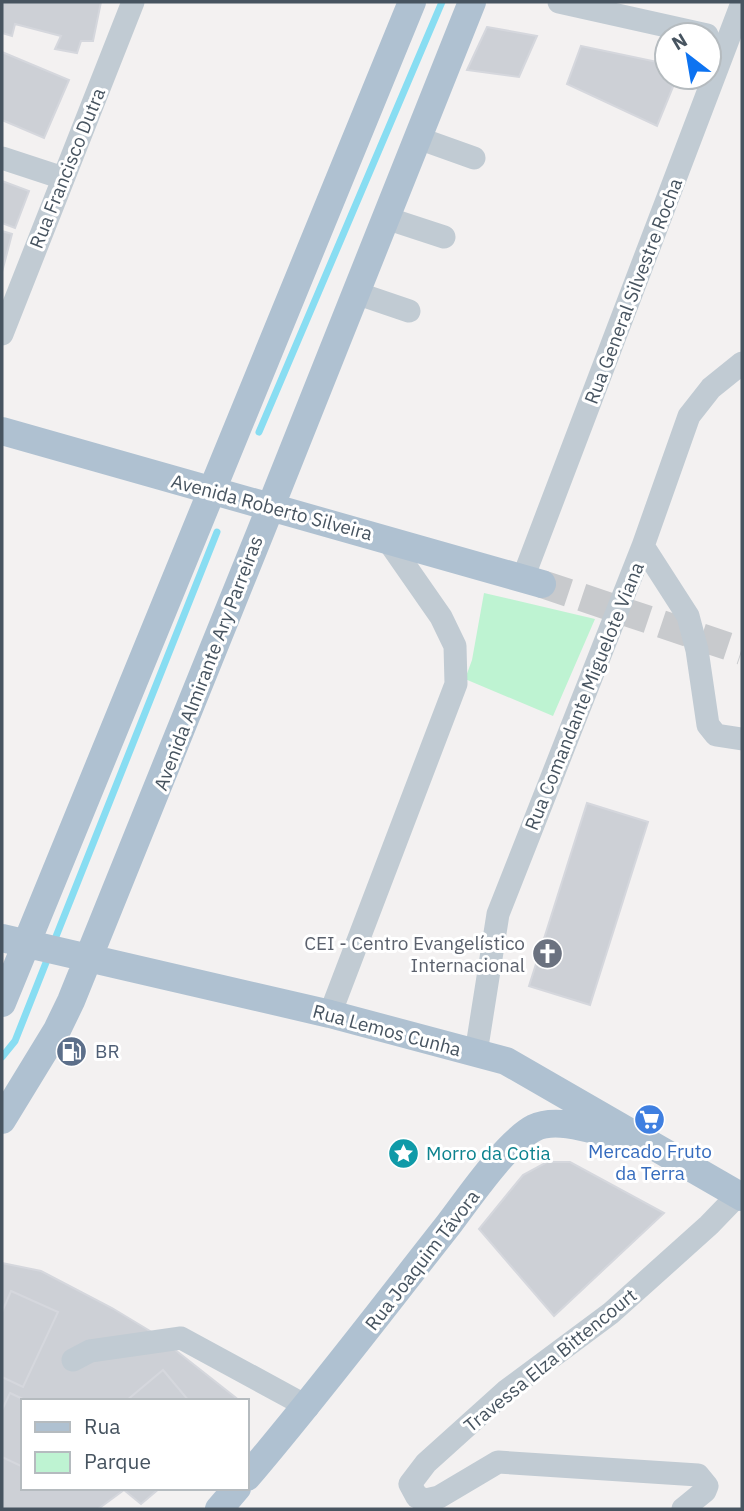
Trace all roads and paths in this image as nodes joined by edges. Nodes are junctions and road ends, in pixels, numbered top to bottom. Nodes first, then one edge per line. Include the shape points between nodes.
1 (133, 2) edge
2 (412, 2) edge
3 (472, 2) edge
4 (559, 2) edge
5 (742, 3) edge
6 (653, 23) edge
7 (723, 36) edge
8 (703, 91) edge
9 (418, 138) junction
10 (2, 158) edge
11 (474, 158) dead end
12 (63, 178) junction
13 (386, 218) junction
14 (444, 237) dead end
15 (356, 293) junction
16 (410, 311) dead end
17 (2, 334) edge
18 (742, 363) edge
19 (2, 431) edge
20 (210, 490) junction
21 (269, 505) junction
22 (386, 538) junction
23 (643, 546) junction
24 (533, 581) joint
25 (742, 739) edge
26 (47, 948) edge
27 (2, 1003) edge
28 (330, 1014) junction
29 (476, 1053) junction
30 (2, 1120) edge
31 (639, 1140) junction
32 (740, 1196) edge
33 (73, 1360) dead end
34 (308, 1407) junction
35 (248, 1477) edge
36 (235, 1490) edge
37 (219, 1509) edge
38 (683, 1509) edge

1 - 12 street, Rua Francisco Dutra
2 - 20 main road, Avenida Almirante Ary Parreiras
3 - 9 main road, Avenida Almirante Ary Parreiras
4 - 6 street
5 - 7 street, Rua General Silvestre Rocha
8 - 24 street, Rua General Silvestre Rocha via 545,523
9 - 11 street
9 - 13 main road, Avenida Almirante Ary Parreiras
10 - 12 street
12 - 17 street, Rua Francisco Dutra
13 - 14 street
13 - 15 main road, Avenida Almirante Ary Parreiras
15 - 16 street
15 - 21 main road, Avenida Almirante Ary Parreiras
18 - 23 street, Rua Comandante Miguelote Viana via 711,388 688,416
19 - 20 main road, Avenida Roberto Silveira
20 - 21 main road, Avenida Roberto Silveira
20 - 26 main road, Avenida Almirante Ary Parreiras
21 - 22 main road, Avenida Roberto Silveira
21 - 26 main road, Avenida Almirante Ary Parreiras via 152,808
22 - 24 main road, Avenida Roberto Silveira
22 - 28 street via 441,617 455,646 456,684
23 - 25 street via 688,616 708,725 716,735
23 - 29 street, Rua Comandante Miguelote Viana via 498,914
26 - 27 main road, Avenida Almirante Ary Parreiras
26 - 28 main road, Rua Lemos Cunha
26 - 30 main road, Avenida Almirante Ary Parreiras via 57,1030
28 - 29 main road, Rua Lemos Cunha
29 - 31 main road, Rua Lemos Cunha via 506,1061 538,1078
31 - 32 main road, Rua Lemos Cunha
31 - 34 main road, Rua Joaquim Távora via 552,1124 534,1128 476,1190
32 - 38 street, Travessa Elza Bittencourt via 611,1313 506,1391 426,1463 410,1484 417,1497 439,1497 498,1462 698,1475 707,1486 705,1491
33 - 34 street via 90,1351 181,1338
34 - 35 main road, Rua Joaquim Távora
36 - 37 main road

